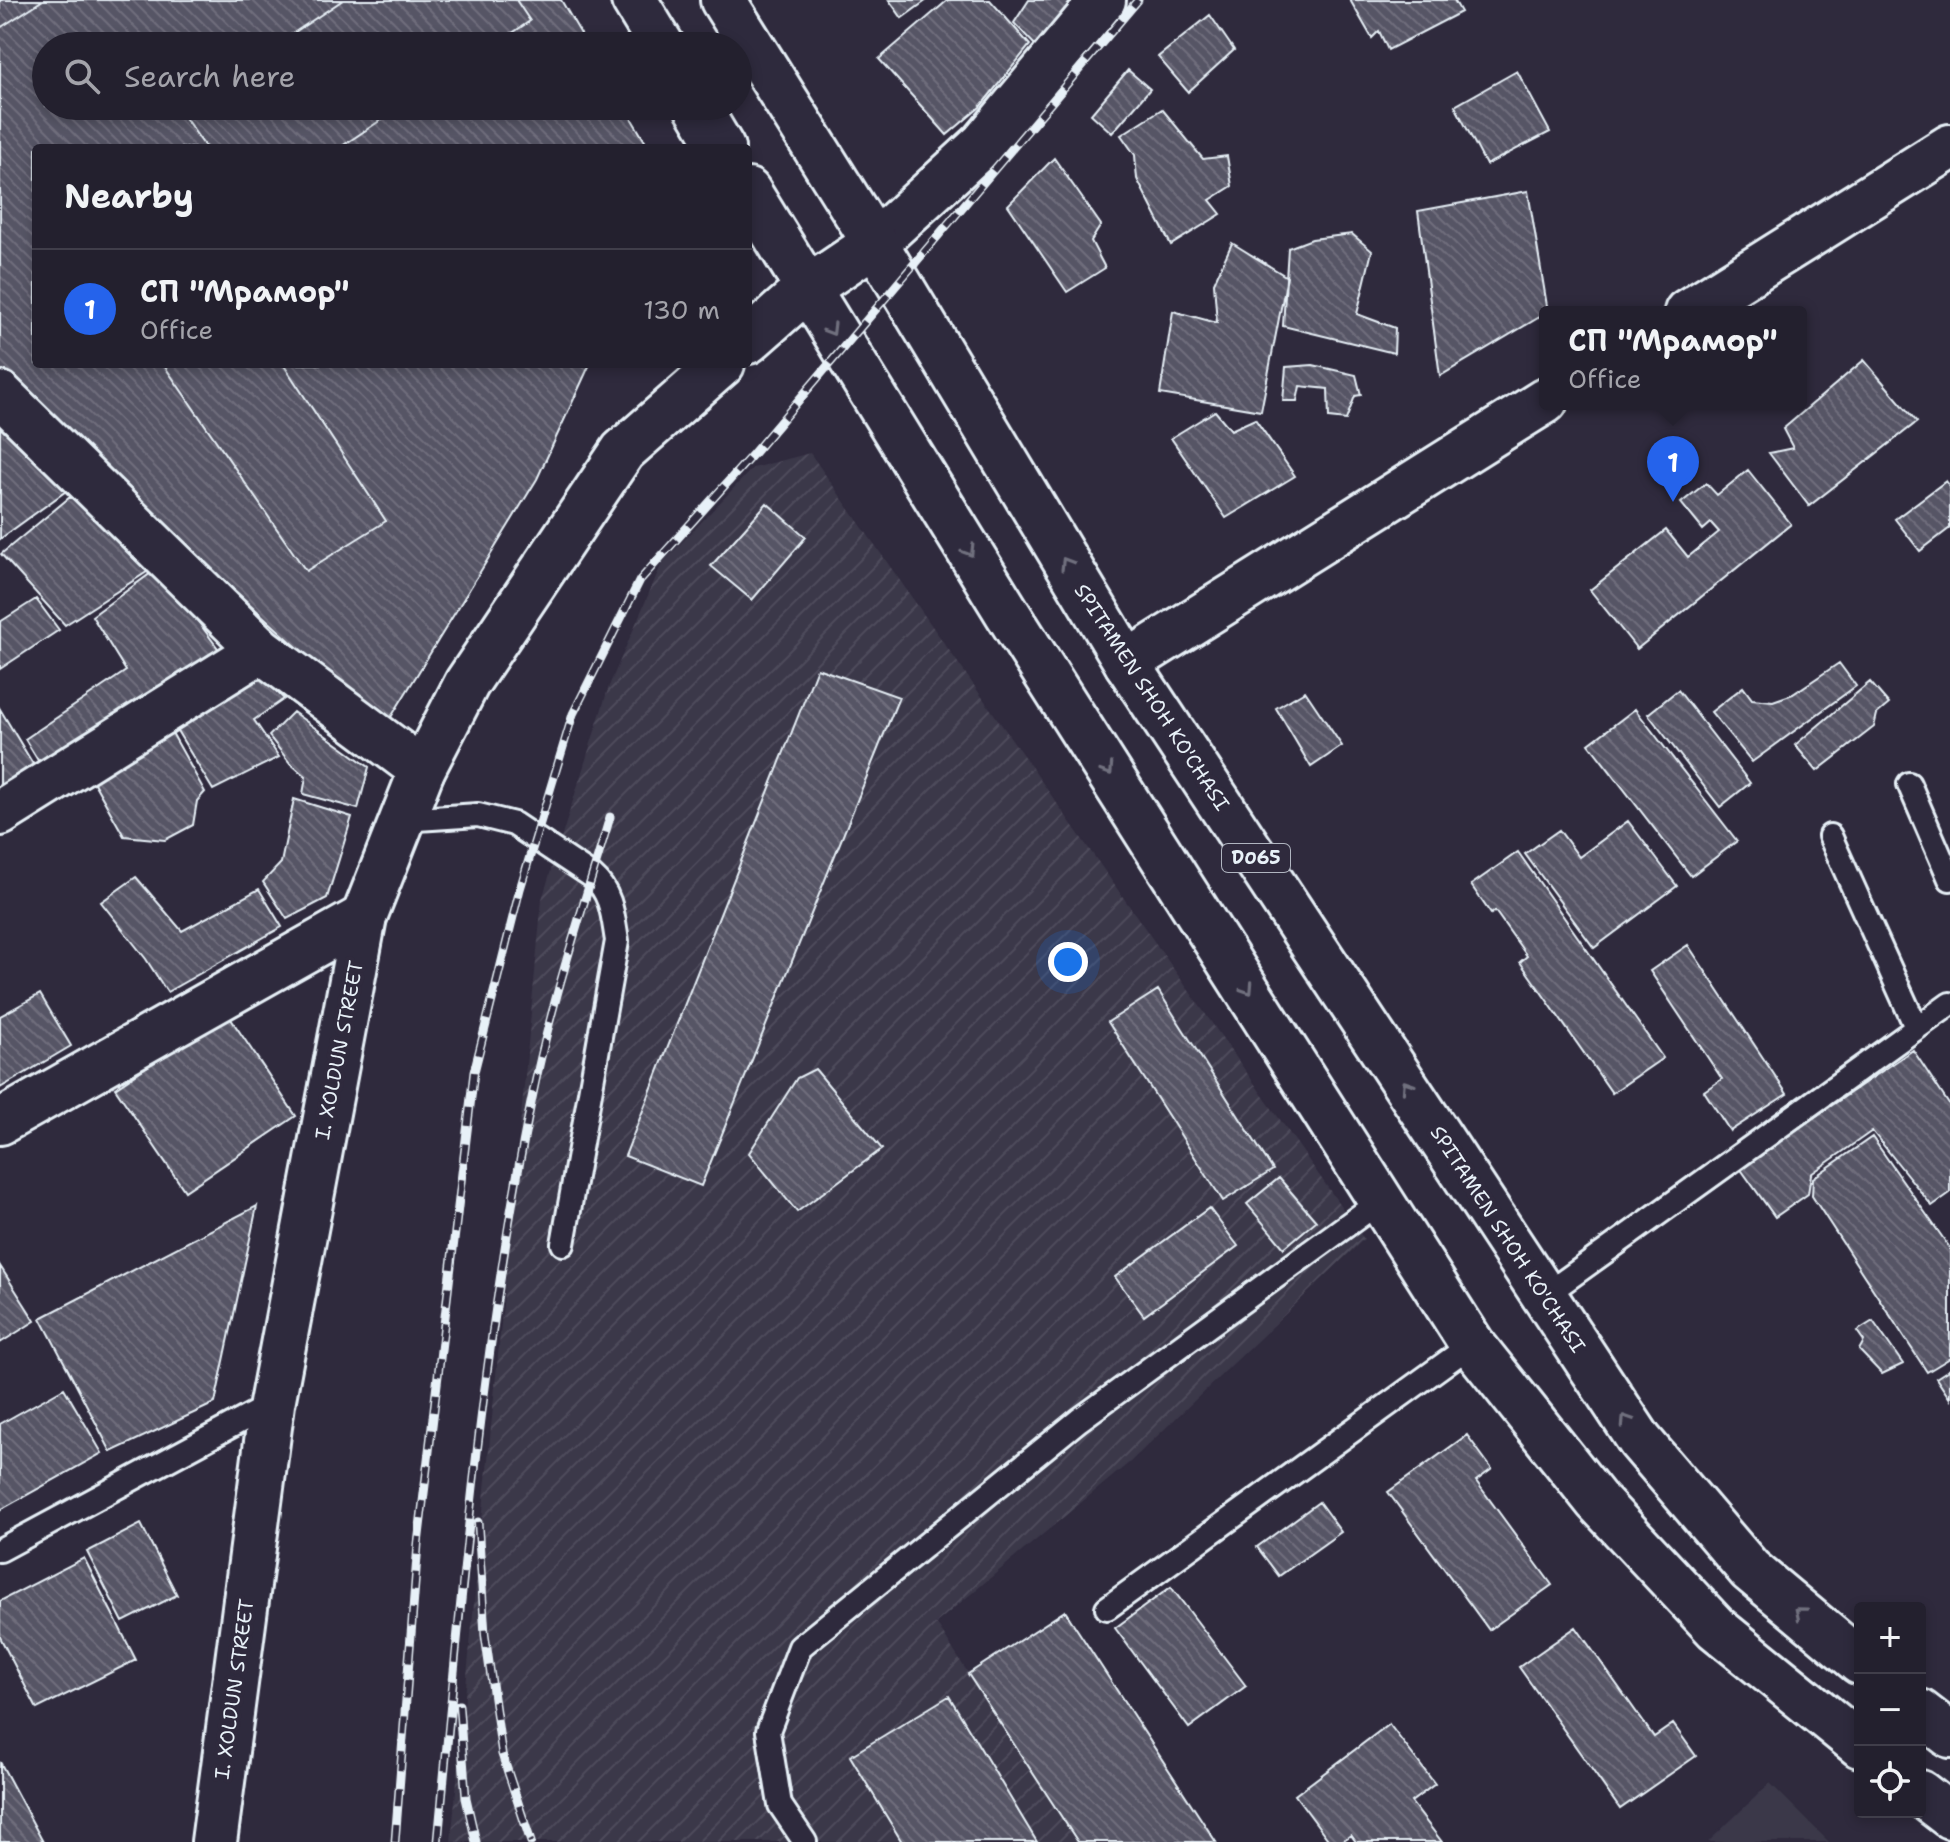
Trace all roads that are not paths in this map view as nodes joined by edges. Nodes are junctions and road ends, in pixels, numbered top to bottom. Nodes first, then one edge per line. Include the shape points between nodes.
1 (634, 0) edge
2 (723, 0) edge
3 (1103, 0) edge
4 (653, 32) edge
5 (743, 32) edge
6 (752, 46) edge
7 (705, 120) edge
8 (720, 144) edge
9 (1950, 147) edge
10 (752, 198) edge
11 (875, 243) junction
12 (807, 289) junction
13 (1697, 306) edge
14 (752, 337) edge
15 (717, 368) edge
16 (0, 394) edge
17 (1539, 405) edge
18 (261, 650) junction
19 (1127, 663) junction
20 (422, 770) junction
21 (1909, 784) dead end
22 (0, 813) edge
23 (402, 820) junction
24 (1830, 836) dead end
25 (1950, 879) edge
26 (364, 917) junction
27 (1950, 1004) edge
28 (1916, 1027) junction
29 (0, 1122) edge
30 (1383, 1199) junction
31 (563, 1244) dead end
32 (1545, 1295) junction
33 (1472, 1344) junction
34 (272, 1404) junction
35 (0, 1550) edge
36 (1107, 1608) dead end
37 (1854, 1657) edge
38 (1926, 1717) edge
39 (1950, 1735) edge
40 (1854, 1740) edge
41 (1926, 1798) edge
42 (1950, 1816) edge
43 (214, 1842) edge
44 (805, 1842) edge

1 - 4 street
2 - 5 street, SPITAMEN SHOH KO'CHASI / D065
3 - 11 street via 983,144
6 - 11 street, SPITAMEN SHOH KO'CHASI / D065
7 - 8 street
9 - 13 street
10 - 12 street
11 - 12 street
19 -> 11 street, SPITAMEN SHOH KO'CHASI / D065
12 - 14 street
12 -> 30 street
15 - 20 street, I. XOLDUN STREET via 623,451 467,683
16 - 18 street
17 - 19 street
18 - 20 street
18 - 22 street
32 -> 19 street, SPITAMEN SHOH KO'CHASI / D065
20 - 23 street, I. XOLDUN STREET
21 - 25 lane
23 - 26 street, I. XOLDUN STREET
23 - 31 lane via 478,815 514,824 602,884 611,905 617,941
24 - 28 lane
26 - 29 street
26 - 34 street, I. XOLDUN STREET
27 - 28 lane
28 - 32 lane
30 - 33 street
30 - 44 lane via 1079,1420 800,1647 768,1731 780,1805
37 -> 32 street, SPITAMEN SHOH KO'CHASI / D065 via 1750,1570 1640,1441
33 - 36 lane
33 - 40 street via 1597,1501 1716,1628
34 - 35 lane
34 - 43 street, I. XOLDUN STREET
38 - 39 street
41 - 42 street

